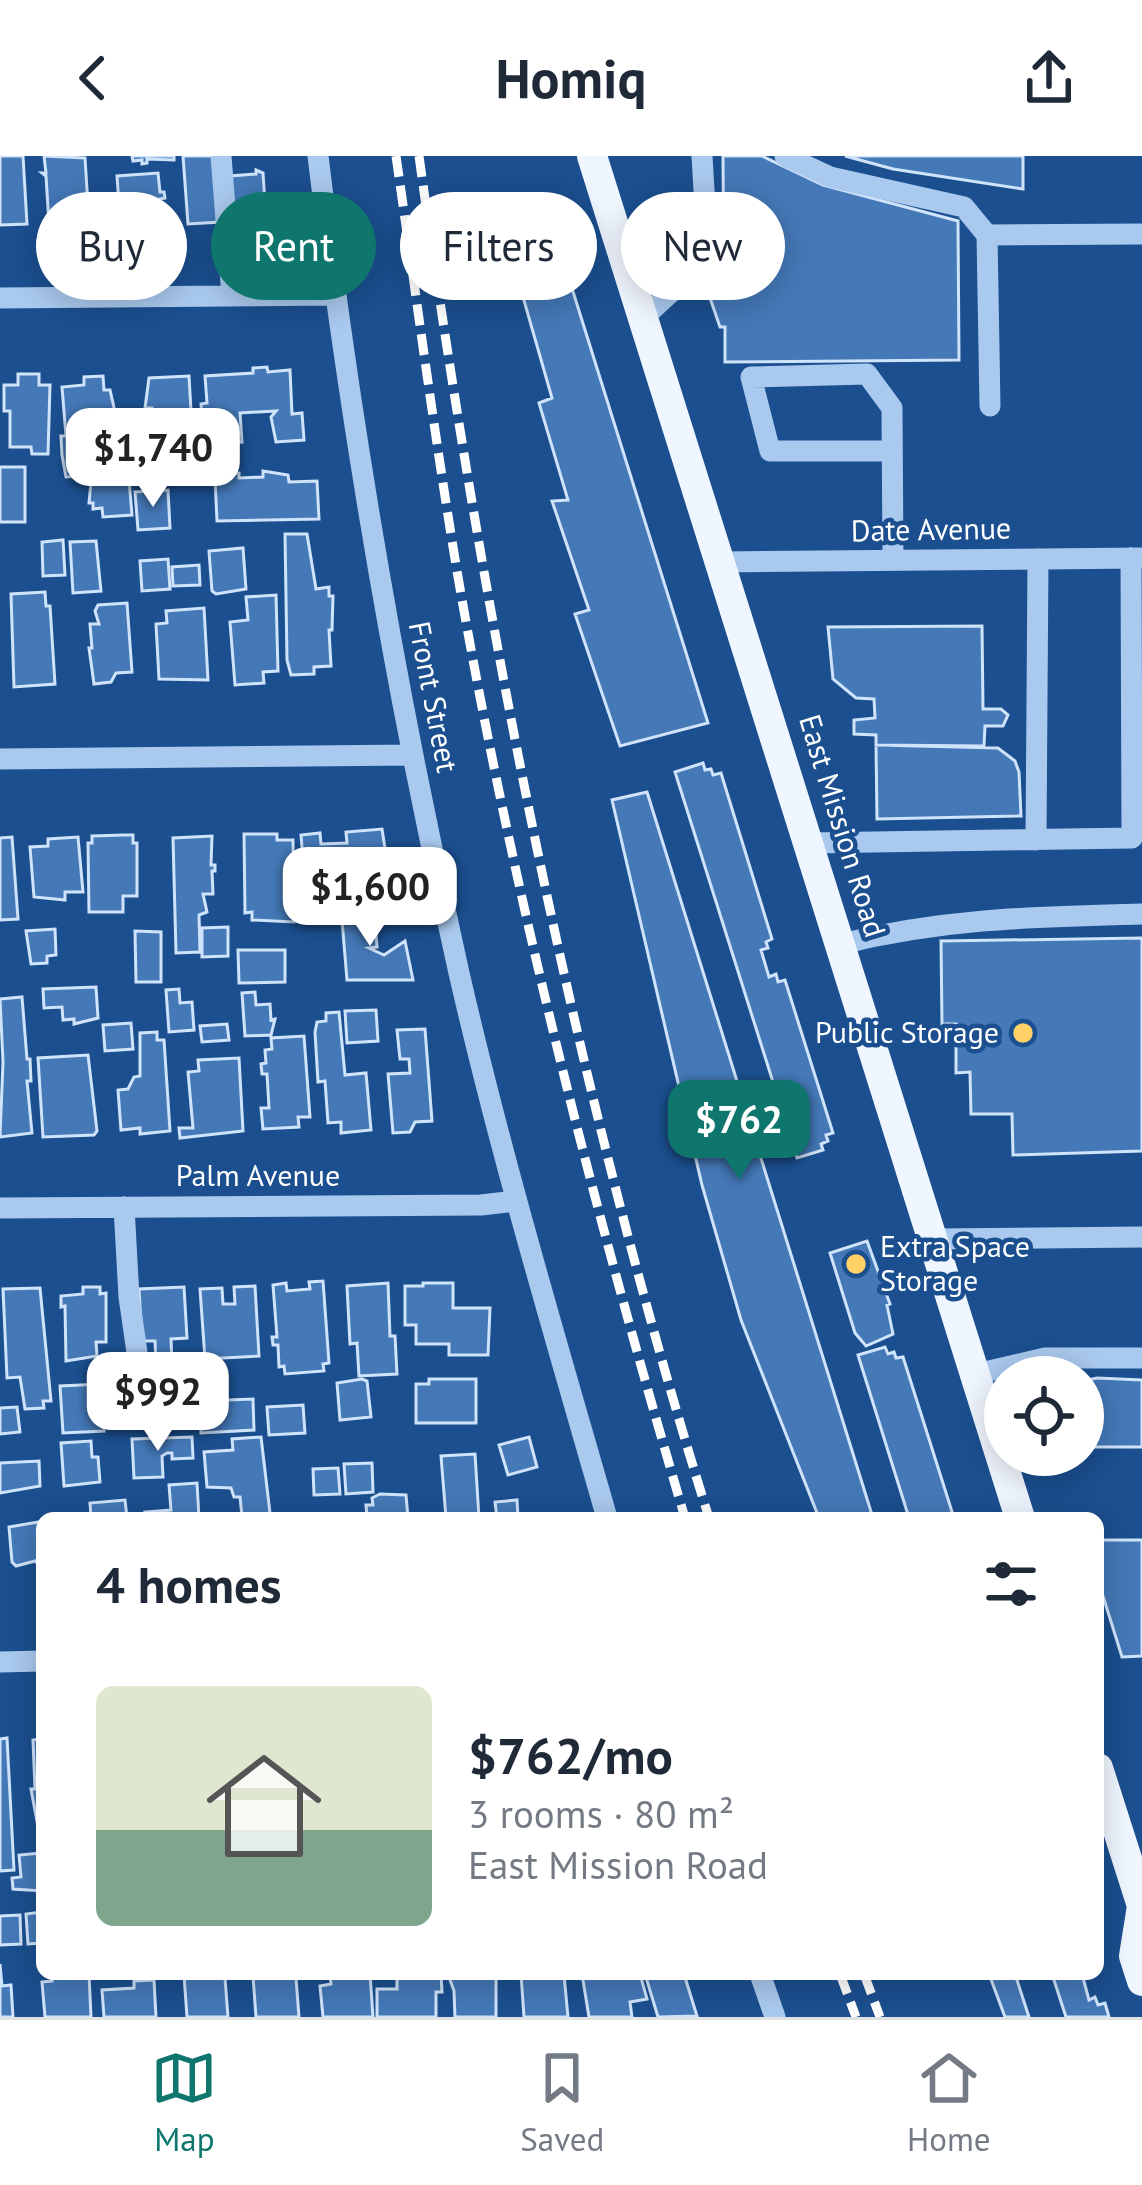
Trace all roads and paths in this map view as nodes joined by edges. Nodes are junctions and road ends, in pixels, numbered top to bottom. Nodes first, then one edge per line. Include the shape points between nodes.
1 (221, 156) edge
2 (318, 156) edge
3 (592, 156) edge
4 (702, 156) edge
5 (785, 156) edge
6 (224, 192) edge
7 (322, 192) edge
8 (1142, 234) edge
9 (987, 235) junction
10 (211, 296) edge
11 (0, 298) edge
12 (335, 300) edge
13 (644, 317) junction
14 (990, 406) dead end
15 (892, 451) junction
16 (1137, 558) edge
17 (1038, 559) junction
18 (893, 560) junction
19 (722, 562) junction
20 (412, 755) junction
21 (0, 759) edge
22 (1036, 840) junction
23 (809, 843) junction
24 (1142, 914) edge
25 (842, 944) junction
26 (516, 1201) junction
27 (124, 1207) junction
28 (0, 1208) edge
29 (1142, 1237) edge
30 (934, 1239) junction
31 (1142, 1358) edge
32 (976, 1373) junction
33 (141, 1380) dead end
34 (605, 1512) edge
35 (1018, 1512) edge
36 (36, 1661) edge
37 (0, 1662) edge
38 (1104, 1784) edge
39 (1137, 1873) edge
40 (1142, 1906) edge
41 (762, 1980) edge
42 (1142, 1981) edge
43 (775, 2017) edge

1 - 6 street
2 - 7 street, Front Street
3 - 13 main road, East Mission Road
4 - 13 street via 708,258
5 - 9 street via 830,177 964,207
8 - 9 street
9 - 14 street
10 - 11 street
12 - 20 street, Front Street
13 - 19 main road, East Mission Road
15 - 15 street via 770,451 751,377 867,374 892,408
15 - 18 street
16 - 17 street, Date Avenue
16 - 22 street via 1132,838
17 - 18 street, Date Avenue
17 - 22 street
18 - 19 street, Date Avenue
19 - 23 main road, East Mission Road
20 - 21 street
20 - 26 street, Front Street
22 - 23 street
23 - 25 main road, East Mission Road
24 - 25 street via 994,917
25 - 30 main road, East Mission Road
26 - 27 street, Palm Avenue
26 - 34 street, Front Street
27 - 28 street, Palm Avenue
27 - 33 street
29 - 30 street
30 - 32 main road, East Mission Road
31 - 32 street via 1045,1358
32 - 35 main road, East Mission Road
36 - 37 street
38 - 39 main road
39 - 40 main road
40 - 42 main road via 1134,1956
41 - 43 street

